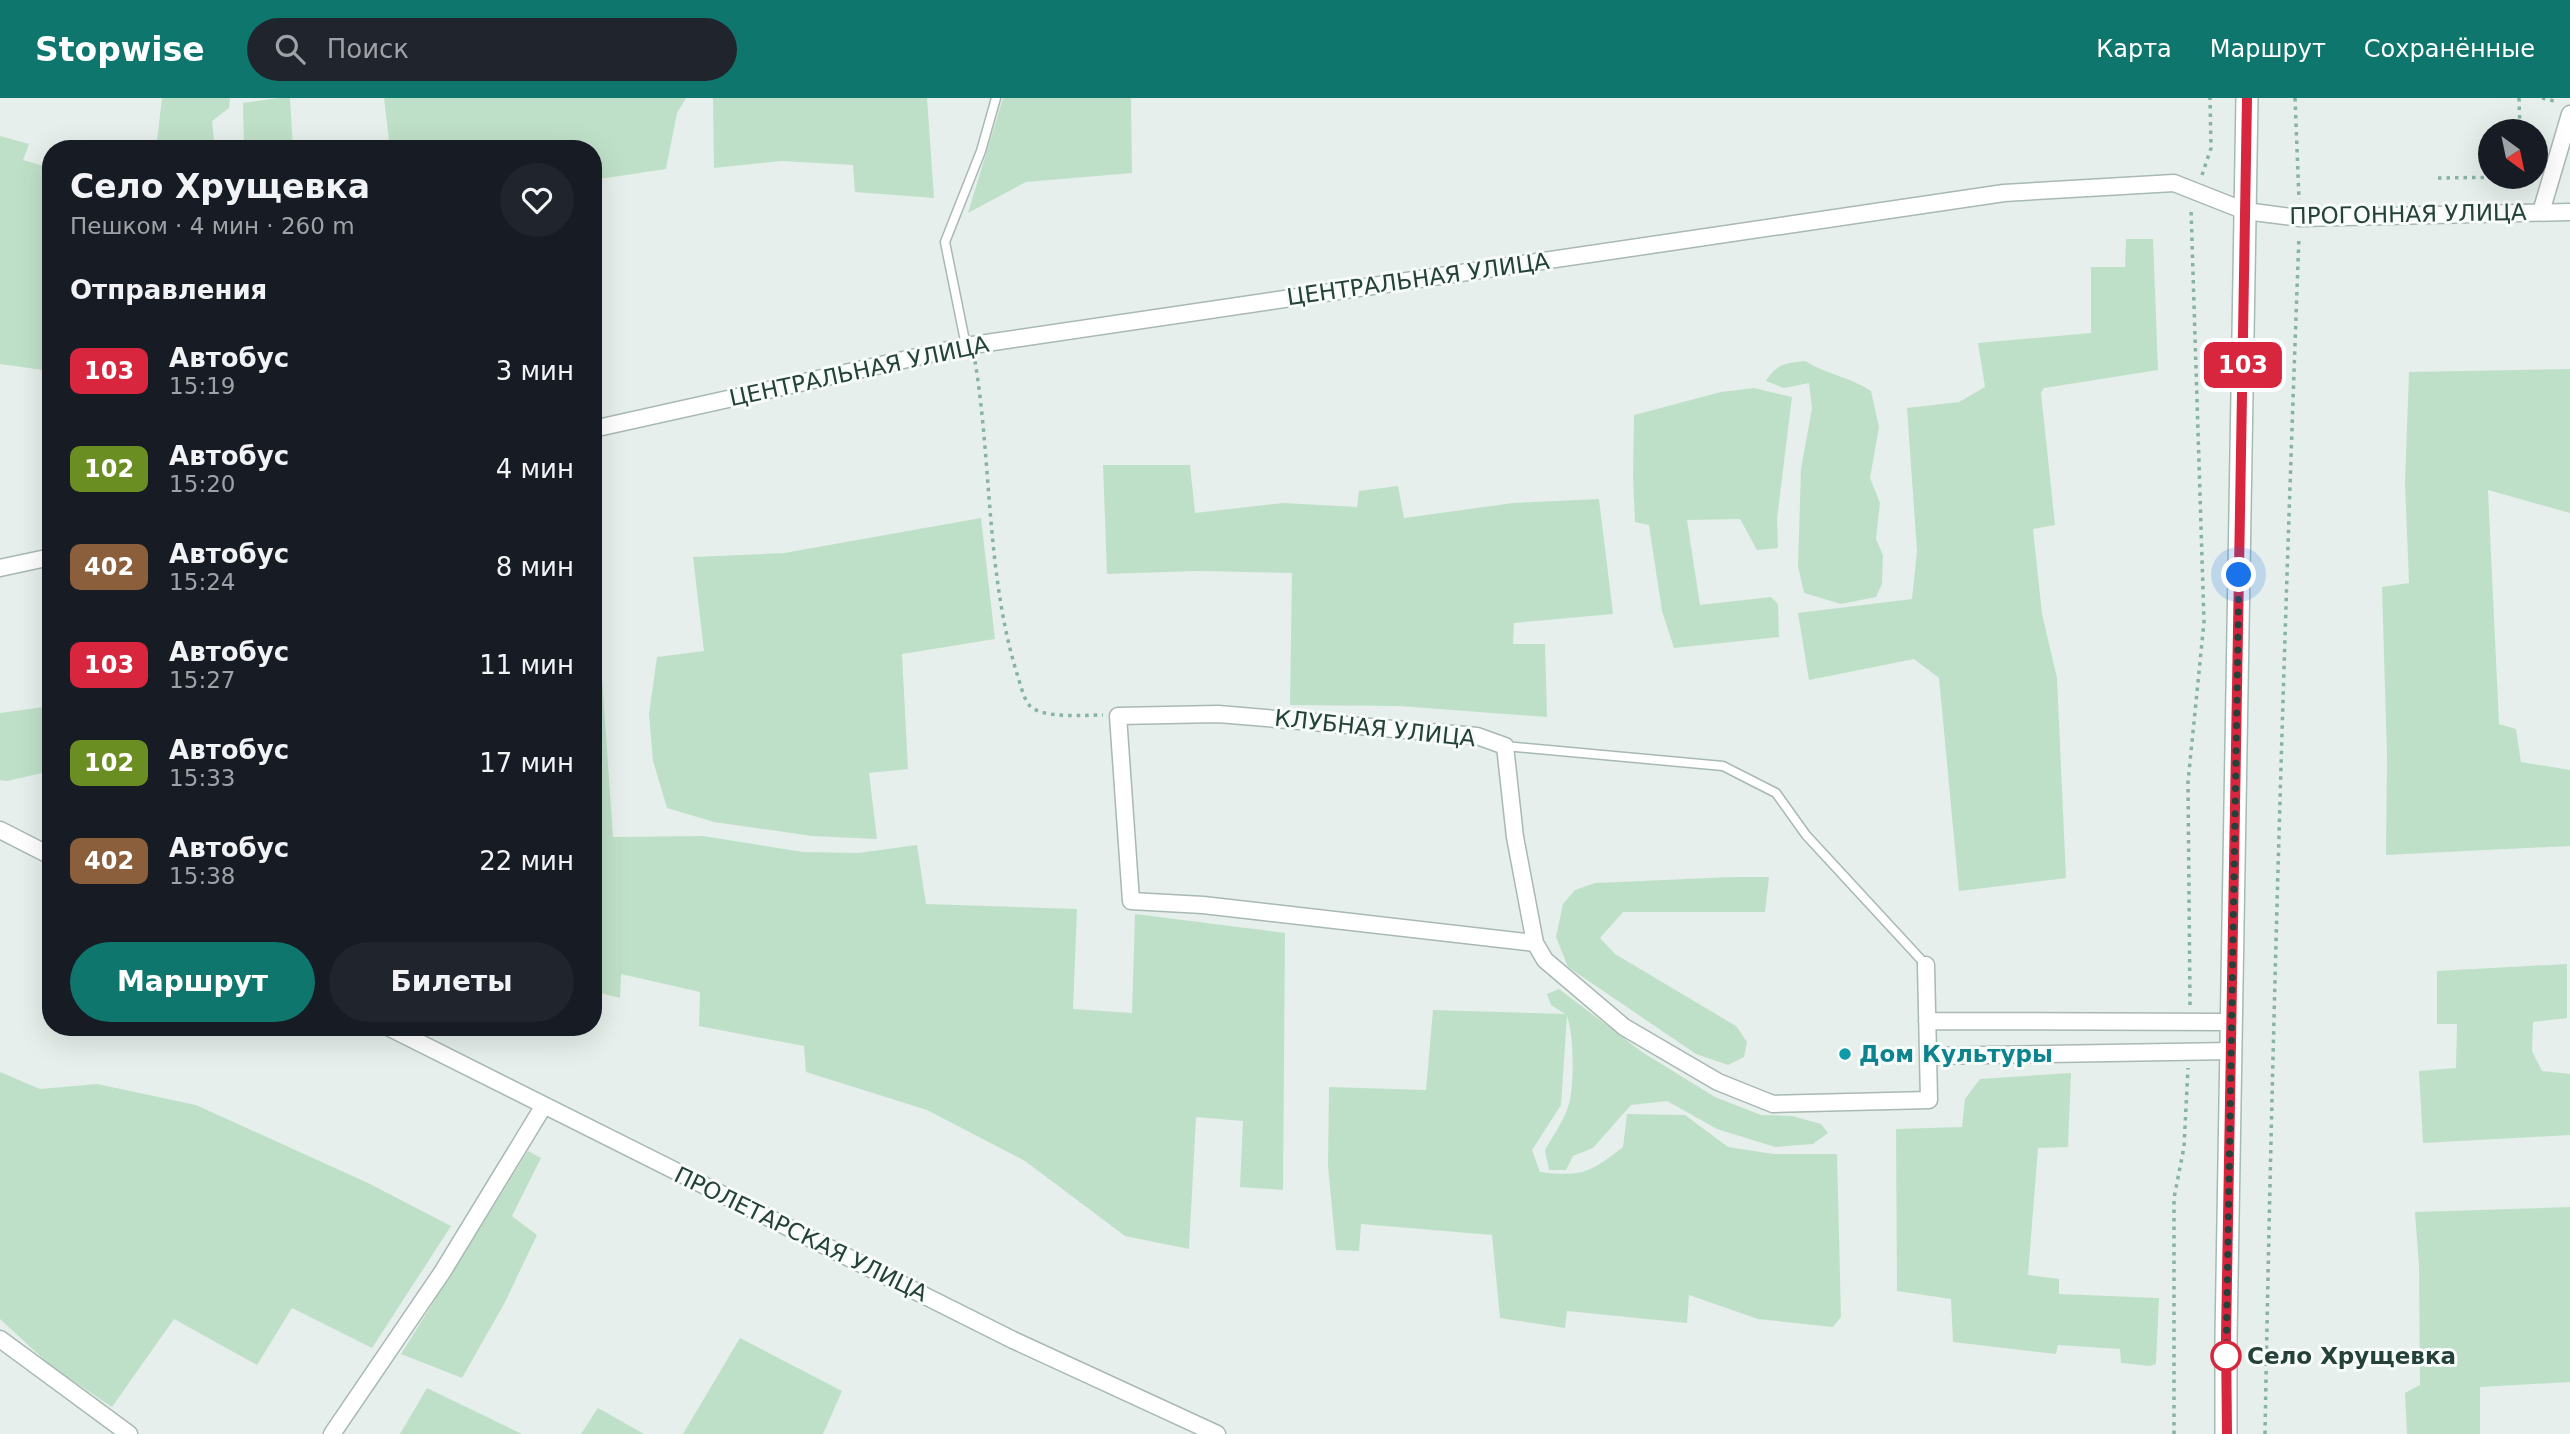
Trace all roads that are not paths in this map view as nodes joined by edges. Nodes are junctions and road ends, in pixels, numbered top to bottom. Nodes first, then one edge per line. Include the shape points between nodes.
1 (996, 98) edge
2 (2247, 98) edge
3 (2570, 114) edge
4 (2245, 211) junction
5 (2541, 212) junction
6 (2570, 212) edge
7 (969, 346) junction
8 (602, 427) edge
9 (42, 559) edge
10 (0, 568) edge
11 (1505, 746) junction
12 (0, 830) edge
13 (42, 851) edge
14 (1535, 943) junction
15 (1926, 965) joint
16 (1927, 1021) junction
17 (2231, 1022) junction
18 (405, 1036) edge
19 (2231, 1051) junction
20 (1928, 1056) junction
21 (543, 1107) junction
22 (0, 1339) edge
23 (129, 1434) edge
24 (332, 1434) edge
25 (1217, 1434) edge
26 (2227, 1434) edge

1 - 7 lane via 981,151 945,242
2 - 4 main road
3 - 5 street
4 - 5 street, ПРОГОННАЯ УЛИЦА via 2300,218
4 - 7 street, ЦЕНТРАЛЬНАЯ УЛИЦА via 2174,183 2004,193
4 - 17 main road
5 - 6 street, ПРОГОННАЯ УЛИЦА
7 - 8 street, ЦЕНТРАЛЬНАЯ УЛИЦА
9 - 10 street
11 - 14 street, КЛУБНАЯ УЛИЦА via 1515,837
11 - 14 street, КЛУБНАЯ УЛИЦА via 1477,736 1218,713 1118,716 1131,901
11 - 15 lane via 1723,766 1776,793 1806,835
12 - 13 street
14 - 20 street via 1545,960 1624,1027 1718,1082 1773,1104 1929,1100
15 - 16 street
16 - 17 street
16 - 20 street
17 - 19 main road
18 - 21 street, ПРОЛЕТАРСКАЯ УЛИЦА
19 - 20 street
19 - 26 main road
21 - 24 street via 443,1271
21 - 25 street, ПРОЛЕТАРСКАЯ УЛИЦА via 1013,1340
22 - 23 street

